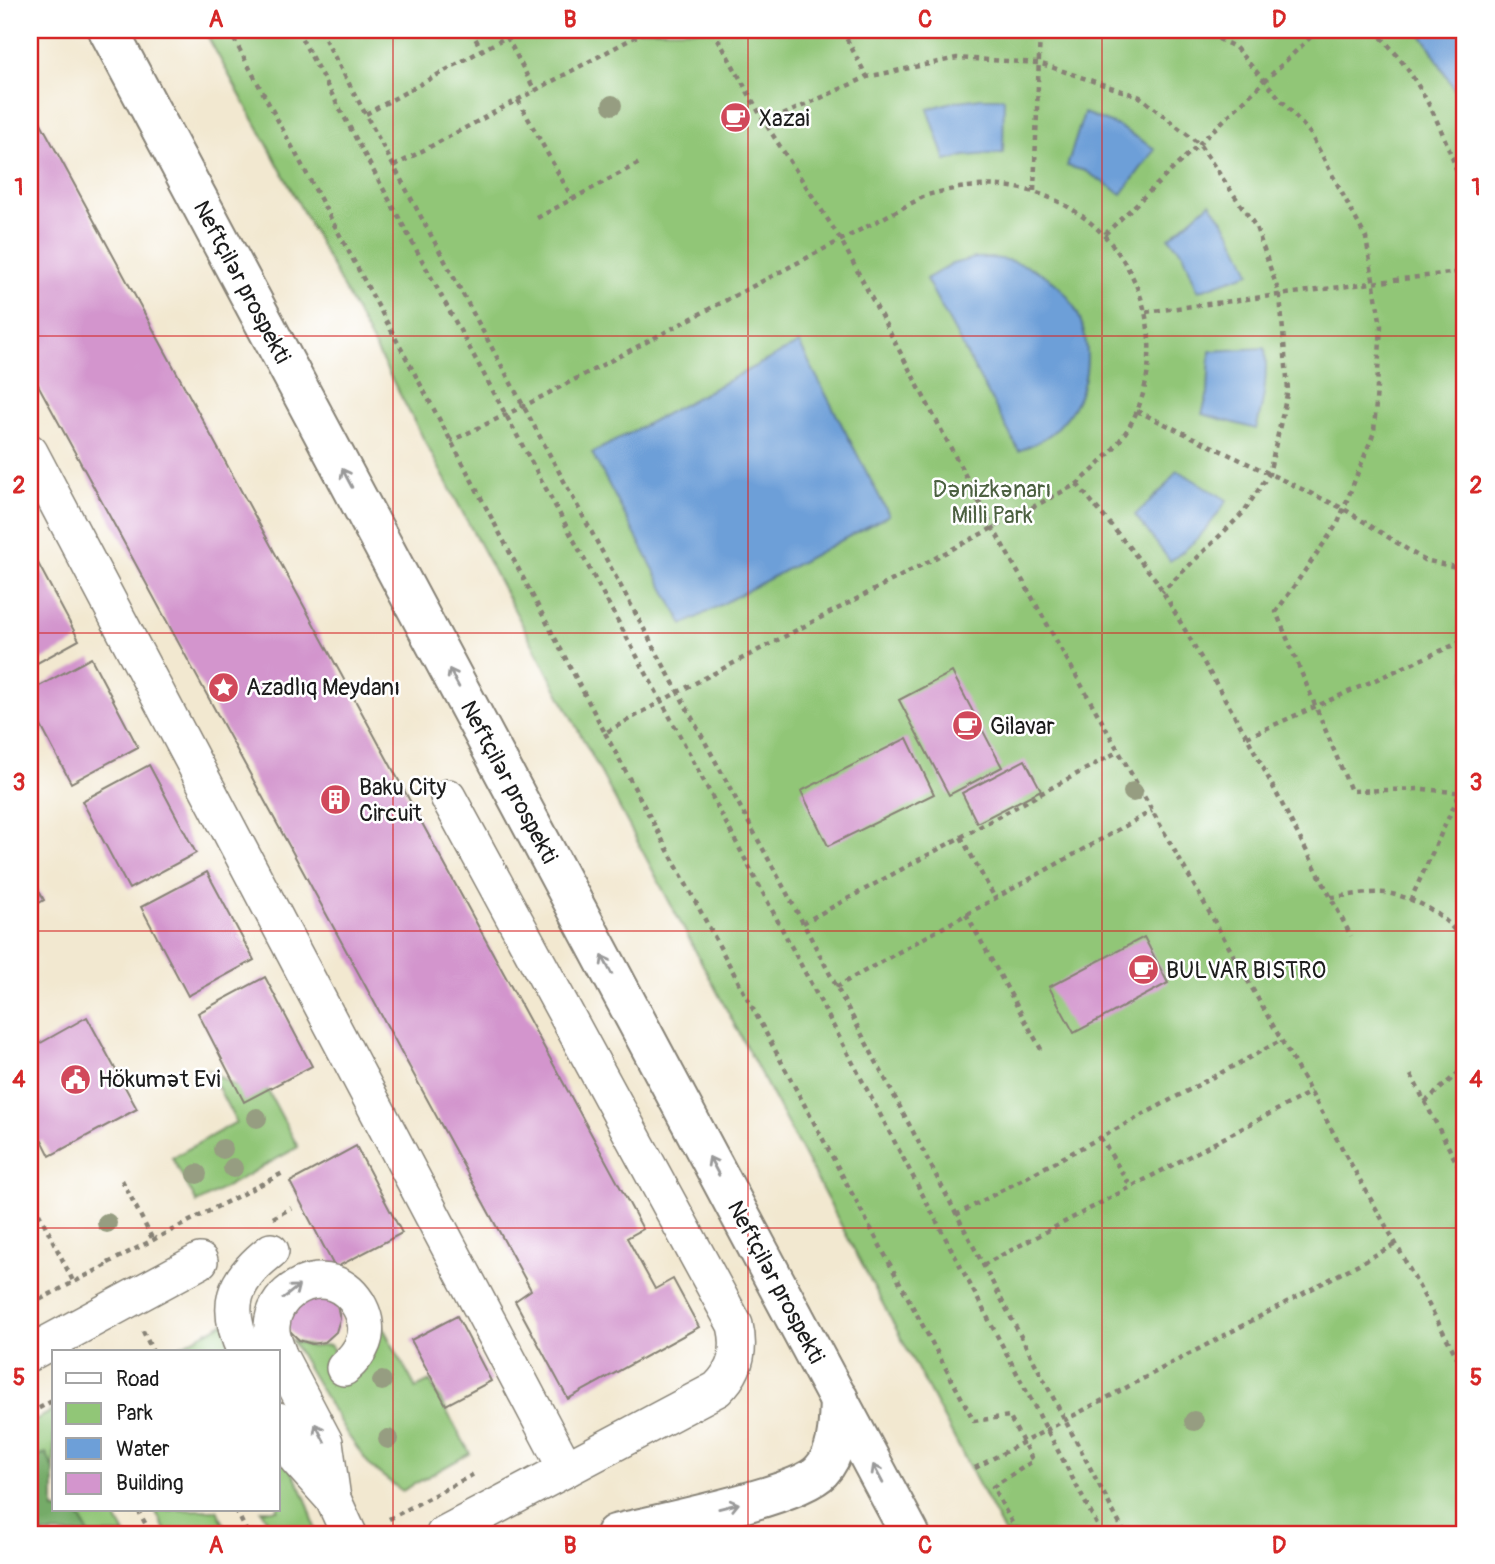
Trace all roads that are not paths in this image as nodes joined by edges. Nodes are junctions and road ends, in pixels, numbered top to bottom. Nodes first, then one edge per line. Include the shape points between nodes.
1 (108, 30) edge
2 (30, 452) edge
3 (448, 797) dead end
4 (271, 1251) dead end
5 (200, 1261) dead end
6 (244, 1350) edge
7 (277, 1350) edge
8 (30, 1353) edge
9 (280, 1357) edge
10 (344, 1368) dead end
11 (839, 1399) junction
12 (280, 1424) edge
13 (566, 1469) junction
14 (333, 1499) junction
15 (349, 1534) edge
16 (444, 1534) edge
17 (615, 1534) edge
18 (910, 1534) edge

11 -> 1 highway, Neftçilər prospekti
2 - 13 lane
3 - 13 lane via 738,1337 736,1362 717,1389
4 - 6 lane via 252,1265 236,1289 236,1334
5 - 8 lane
7 -> 10 lane via 271,1328 285,1295 300,1285 333,1283 360,1304 366,1324 364,1342
14 -> 9 lane via 325,1443
17 -> 11 highway via 772,1495 821,1472 838,1431
18 -> 11 highway, Neftçilər prospekti
12 - 14 lane via 298,1459
13 - 16 lane
14 - 15 lane

